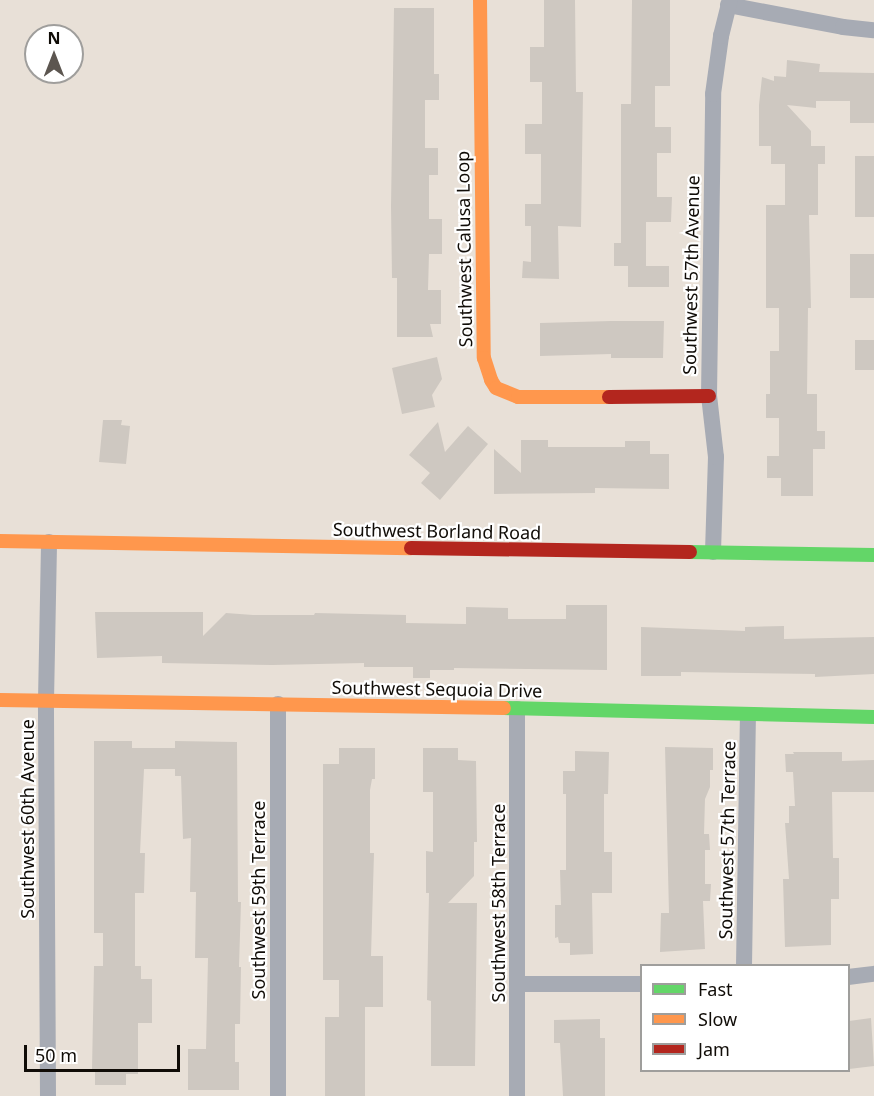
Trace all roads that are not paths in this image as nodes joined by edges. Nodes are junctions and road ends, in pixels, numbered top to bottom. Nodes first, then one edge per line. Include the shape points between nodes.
1 (480, 0) edge
2 (729, 3) edge
3 (874, 30) edge
4 (709, 396) junction
5 (0, 541) edge
6 (49, 542) junction
7 (714, 552) junction
8 (874, 555) edge
9 (0, 700) edge
10 (46, 701) junction
11 (278, 704) junction
12 (517, 709) junction
13 (748, 715) junction
14 (874, 717) edge
15 (744, 964) edge
16 (874, 974) edge
17 (850, 977) edge
18 (517, 984) junction
19 (640, 984) edge
20 (48, 1096) edge
21 (278, 1096) edge
22 (517, 1096) edge

1 - 4 street, Southwest Calusa Loop via 484,358 491,380 501,391 518,397
2 - 3 street
2 - 4 street, Southwest 57th Avenue via 713,94
4 - 7 street, Southwest 57th Avenue via 716,457
5 - 6 street, Southwest Borland Road
6 - 7 street, Southwest Borland Road
6 - 10 street, Southwest 60th Avenue
7 - 8 street, Southwest Borland Road
9 - 10 street, Southwest Sequoia Drive
10 - 11 street, Southwest Sequoia Drive
10 - 20 street, Southwest 60th Avenue
11 - 12 street, Southwest Sequoia Drive
11 - 21 street, Southwest 59th Terrace
12 - 13 street, Southwest Sequoia Drive
12 - 18 street, Southwest 58th Terrace
13 - 14 street, Southwest Sequoia Drive
13 - 15 street, Southwest 57th Terrace
16 - 17 street
18 - 19 street
18 - 22 street, Southwest 58th Terrace

